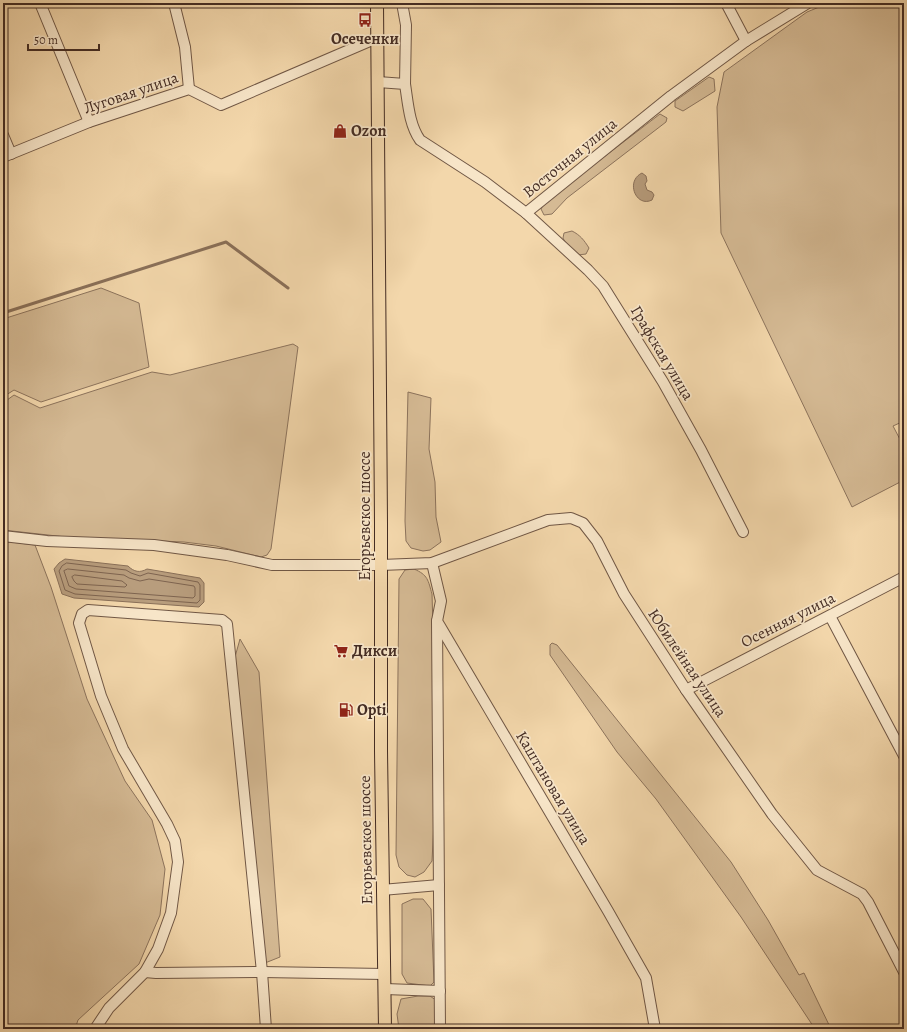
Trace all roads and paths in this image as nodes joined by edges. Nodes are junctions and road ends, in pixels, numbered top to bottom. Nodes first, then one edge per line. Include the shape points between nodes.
1 (40, 3) edge
2 (174, 3) edge
3 (378, 3) edge
4 (402, 3) edge
5 (726, 3) edge
6 (808, 3) edge
7 (377, 38) junction
8 (746, 41) junction
9 (378, 82) junction
10 (405, 84) junction
11 (189, 89) junction
12 (90, 122) junction
13 (3, 135) edge
14 (7, 156) edge
15 (526, 213) junction
16 (743, 532) dead end
17 (3, 536) edge
18 (432, 562) junction
19 (381, 565) junction
20 (904, 577) edge
21 (830, 616) junction
22 (437, 621) junction
23 (686, 690) junction
24 (904, 756) edge
25 (439, 885) junction
26 (382, 890) junction
27 (145, 972) junction
28 (262, 972) junction
29 (904, 972) edge
30 (384, 974) junction
31 (385, 989) junction
32 (440, 991) junction
33 (95, 1029) edge
34 (266, 1029) edge
35 (385, 1029) edge
36 (440, 1029) edge
37 (655, 1029) edge

1 - 12 street
2 - 11 street via 185,47
3 - 7 main road, Егорьевское шоссе
4 - 10 street, Восточная улица via 406,24
5 - 8 street
6 - 8 street, Восточная улица
7 - 9 main road, Егорьевское шоссе
7 - 11 street, Луговая улица via 221,105
8 - 15 street, Восточная улица via 652,111
9 - 10 street
9 - 19 main road, Егорьевское шоссе
10 - 15 street, Восточная улица via 414,132 420,140 485,182
11 - 12 street, Луговая улица
12 - 14 street, Луговая улица
13 - 14 street
15 - 16 street, Графская улица via 603,286 674,402
17 - 19 street, Юбилейная улица via 47,541 154,545 227,555 272,565
18 - 19 street, Юбилейная улица
18 - 22 street via 442,601
18 - 23 street, Юбилейная улица via 548,520 571,518 583,523 597,541 624,594
19 - 26 main road, Егорьевское шоссе
20 - 21 street, Осенняя улица
21 - 23 street, Осенняя улица
21 - 24 street
22 - 25 street
22 - 37 street, Каштановая улица via 646,978
23 - 29 street, Юбилейная улица via 772,814 817,870 862,894
25 - 26 street
25 - 32 street
26 - 30 main road, Егорьевское шоссе
27 - 28 street
27 - 28 street via 158,949 171,913 178,862 175,841 123,749 101,696 79,623 82,614 88,610 222,620 227,624
27 - 33 street via 109,1008
28 - 30 street
28 - 34 street
30 - 31 main road, Егорьевское шоссе
31 - 32 street
31 - 35 main road, Егорьевское шоссе
32 - 36 street

